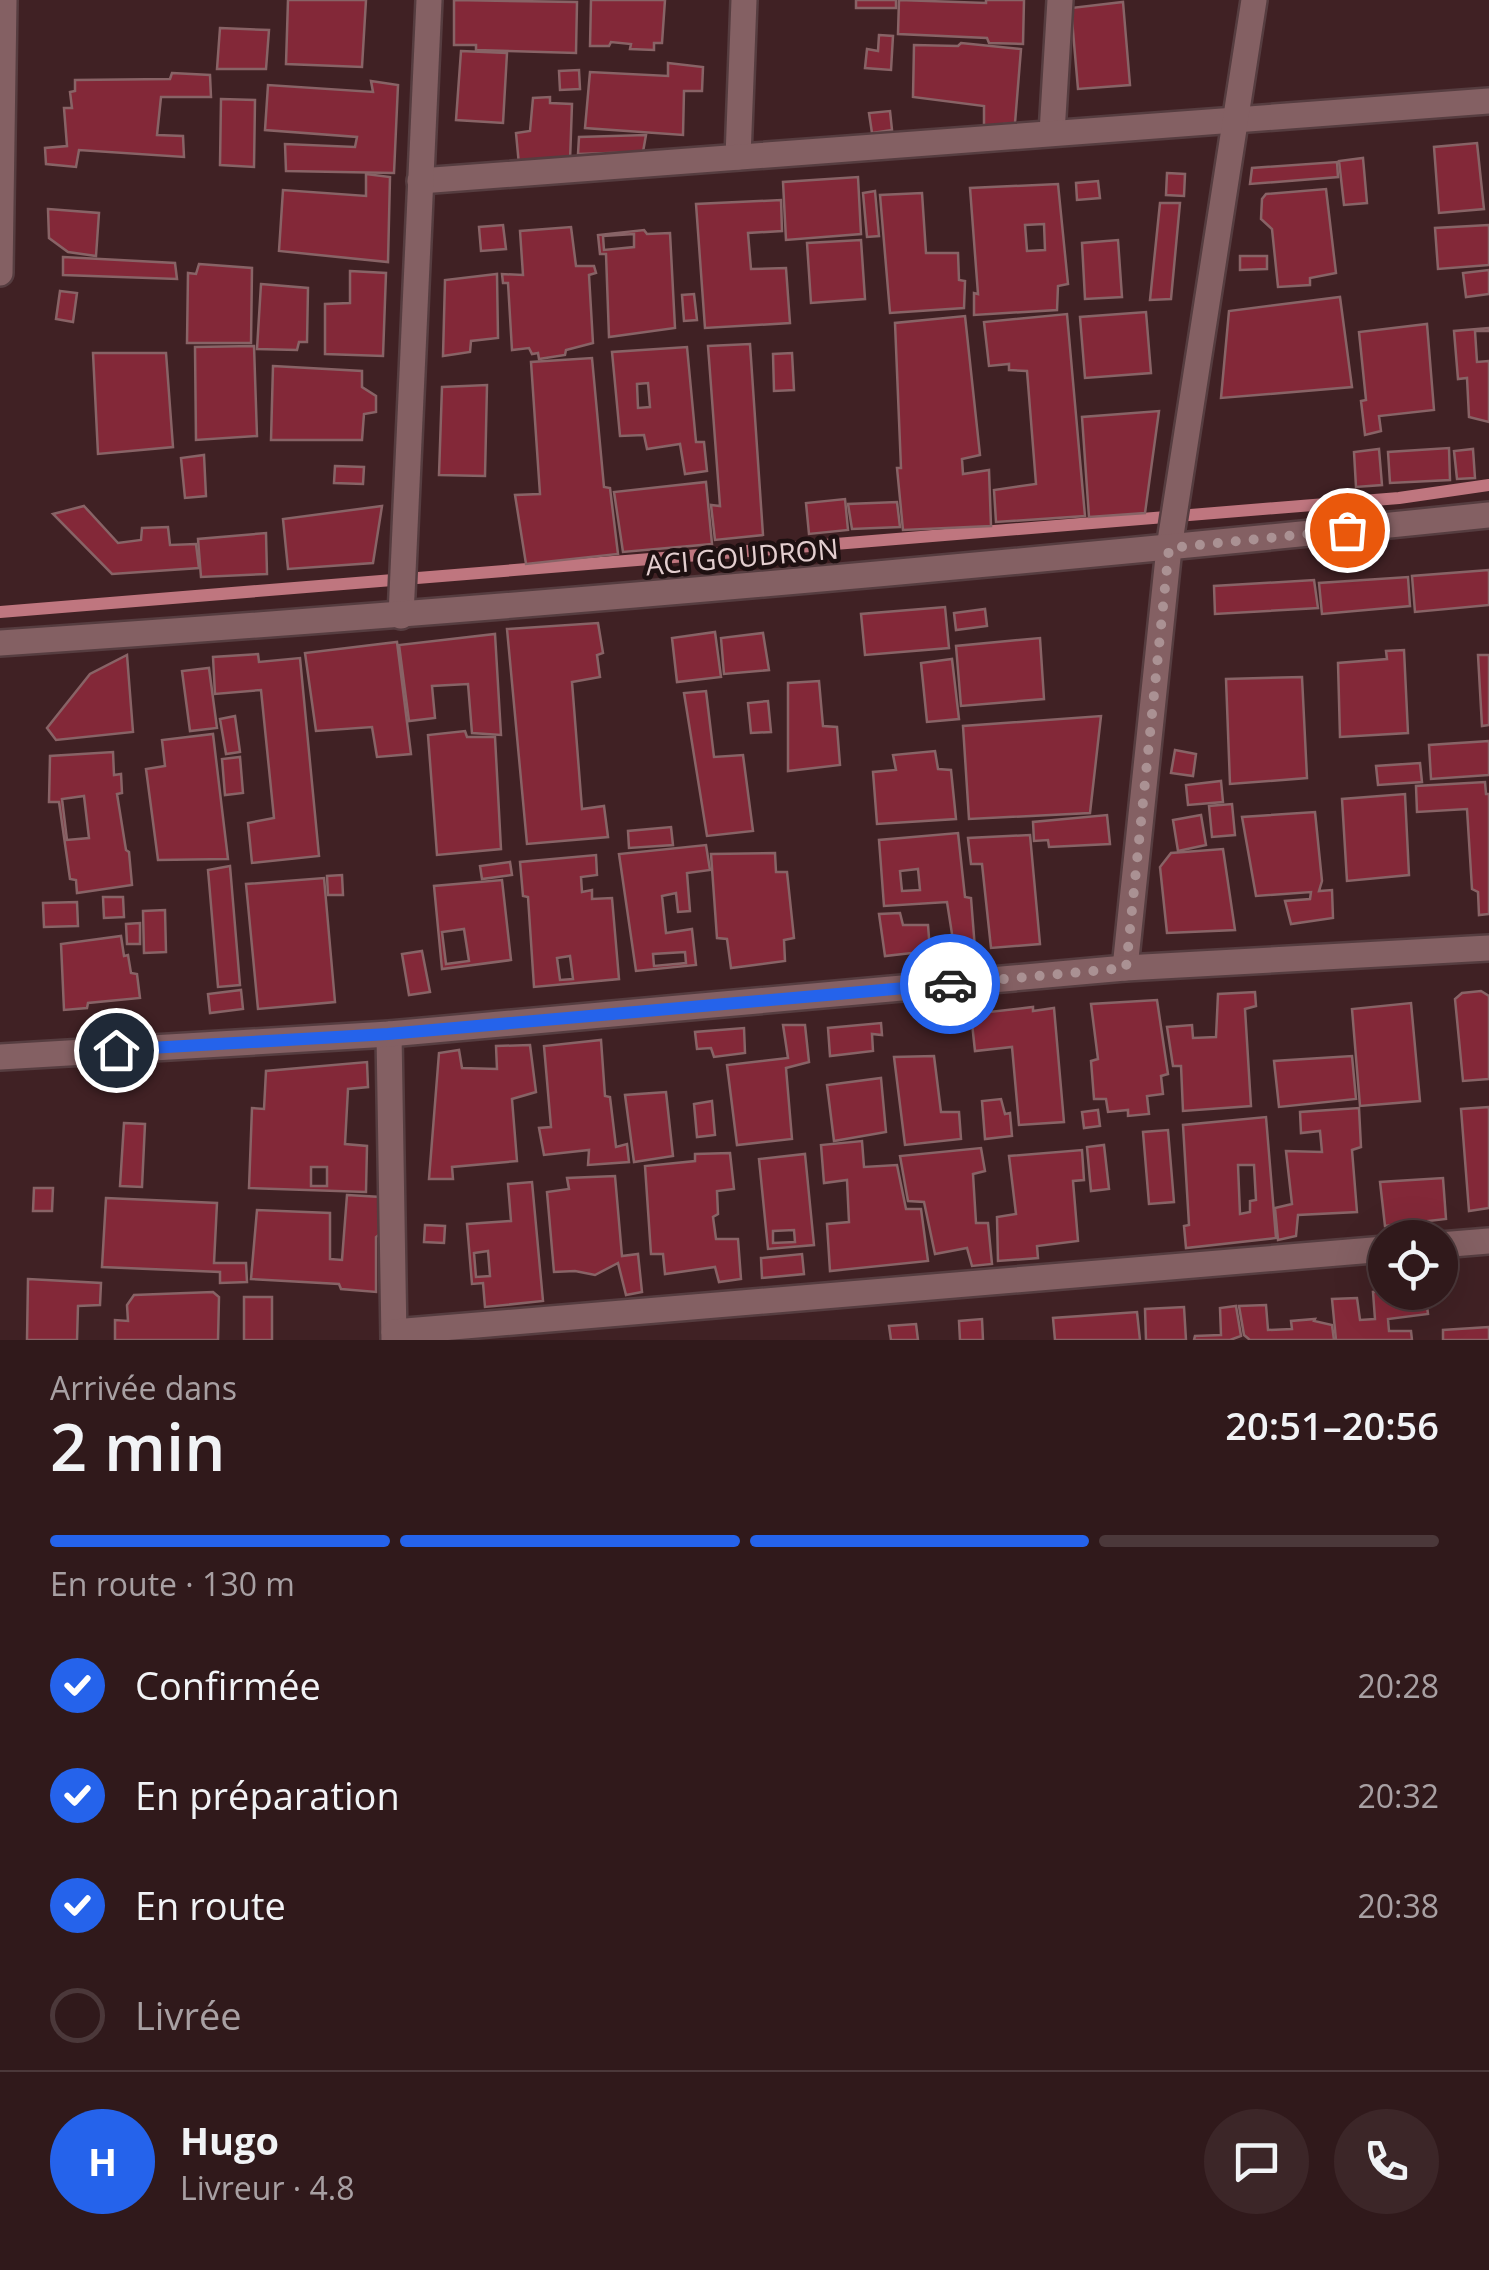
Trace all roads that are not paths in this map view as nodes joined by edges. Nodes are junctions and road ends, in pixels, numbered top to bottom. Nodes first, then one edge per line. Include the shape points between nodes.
1 (4, 0) edge
2 (429, 0) edge
3 (744, 0) edge
4 (1060, 0) edge
5 (1254, 0) edge
6 (1489, 101) edge
7 (1236, 119) junction
8 (1052, 133) junction
9 (738, 156) junction
10 (420, 181) junction
11 (1, 236) edge
12 (0, 273) edge
13 (1489, 515) edge
14 (1169, 548) junction
15 (401, 616) junction
16 (0, 643) edge
17 (1489, 948) edge
18 (1126, 968) junction
19 (388, 1034) junction
20 (0, 1056) edge
21 (1489, 1241) edge
22 (1458, 1244) edge
23 (1368, 1251) edge
24 (394, 1336) edge

1 - 11 street
2 - 10 street
3 - 9 street
4 - 8 street
5 - 7 street
6 - 7 street
7 - 8 street
7 - 14 street
8 - 9 street
9 - 10 street
10 - 15 street
11 - 12 street
13 - 14 street, ACI GOUDRON
14 - 15 street, ACI GOUDRON
14 - 18 street
15 - 16 street, ACI GOUDRON
17 - 18 street
18 - 19 street
19 - 20 street
19 - 24 street
21 - 22 street
23 - 24 street

